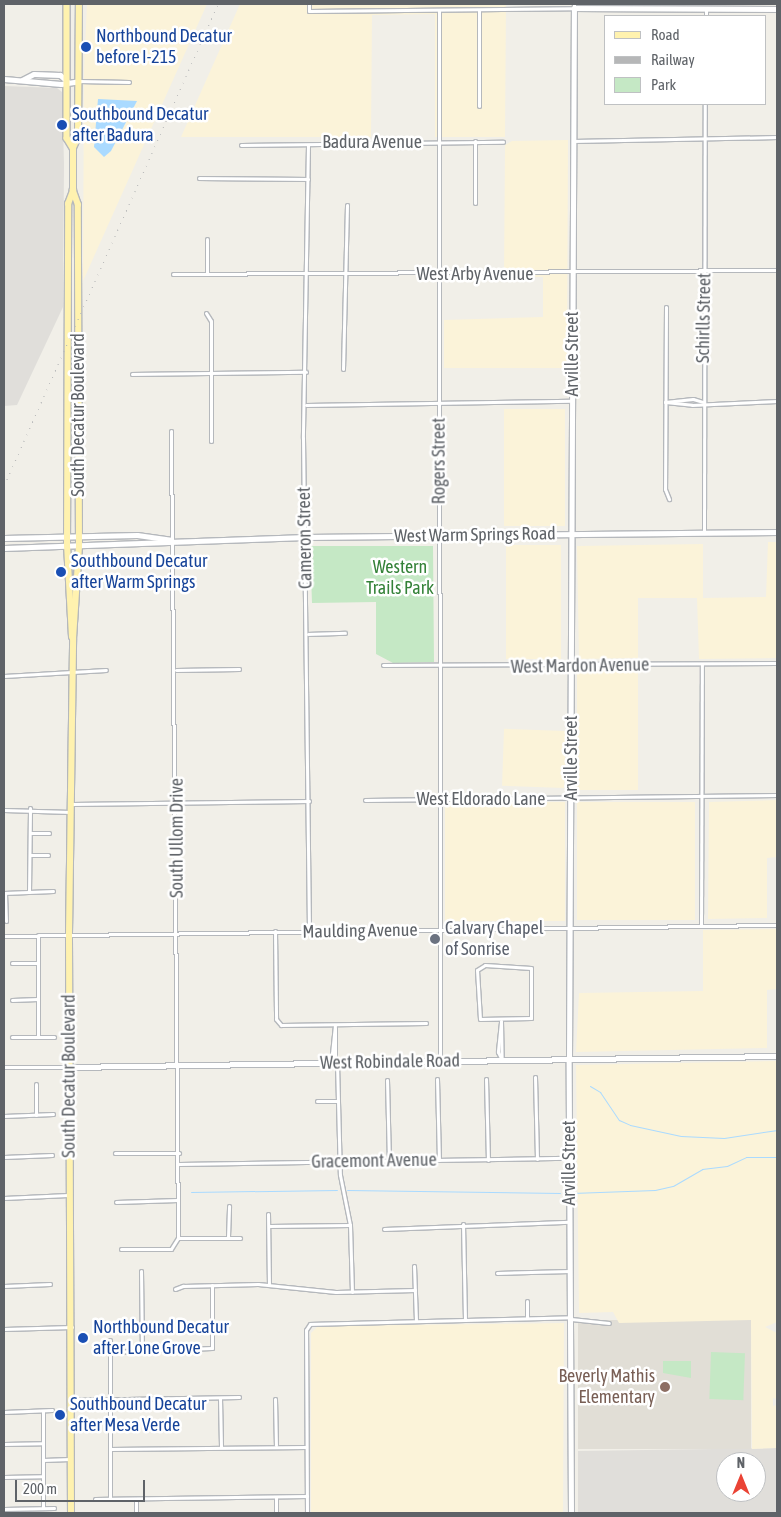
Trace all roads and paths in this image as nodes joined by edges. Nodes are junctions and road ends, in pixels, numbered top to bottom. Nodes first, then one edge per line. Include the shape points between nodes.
1 (67, 4) edge
2 (79, 4) edge
3 (310, 4) edge
4 (574, 6) edge
5 (716, 6) edge
6 (777, 8) edge
7 (706, 9) junction
8 (439, 10) junction
9 (479, 10) junction
10 (706, 15) edge
11 (4, 79) edge
12 (22, 80) junction
13 (67, 81) junction
14 (79, 81) junction
15 (129, 82) dead end
16 (704, 105) edge
17 (478, 106) dead end
18 (777, 137) edge
19 (705, 140) junction
20 (572, 141) junction
21 (439, 142) junction
22 (475, 142) junction
23 (503, 142) dead end
24 (241, 145) dead end
25 (308, 145) junction
26 (73, 148) junction
27 (199, 178) dead end
28 (308, 179) junction
29 (73, 191) junction
30 (475, 203) dead end
31 (347, 205) dead end
32 (207, 239) dead end
33 (777, 270) edge
34 (705, 271) junction
35 (572, 273) junction
36 (173, 274) dead end
37 (207, 274) junction
38 (307, 274) junction
39 (344, 274) junction
40 (439, 274) junction
41 (666, 307) dead end
42 (206, 313) dead end
43 (343, 368) dead end
44 (306, 372) junction
45 (211, 373) junction
46 (132, 374) dead end
47 (572, 401) junction
48 (777, 401) edge
49 (665, 402) junction
50 (703, 403) junction
51 (306, 405) junction
52 (439, 405) junction
53 (171, 431) dead end
54 (211, 441) dead end
55 (669, 498) dead end
56 (777, 532) edge
57 (704, 533) junction
58 (572, 534) junction
59 (67, 535) junction
60 (79, 535) junction
61 (439, 535) junction
62 (306, 537) junction
63 (4, 538) edge
64 (174, 540) junction
65 (67, 546) junction
66 (79, 546) junction
67 (4, 548) edge
68 (345, 633) dead end
69 (308, 634) junction
70 (73, 639) junction
71 (777, 663) edge
72 (702, 664) junction
73 (383, 665) dead end
74 (570, 665) junction
75 (440, 667) junction
76 (239, 669) dead end
77 (106, 670) dead end
78 (176, 670) junction
79 (73, 671) junction
80 (4, 676) edge
81 (777, 795) edge
82 (702, 797) junction
83 (571, 798) junction
84 (440, 799) junction
85 (365, 800) dead end
86 (309, 801) junction
87 (177, 802) junction
88 (72, 804) junction
89 (30, 808) junction
90 (4, 810) edge
91 (72, 812) junction
92 (30, 833) junction
93 (49, 833) dead end
94 (30, 855) junction
95 (48, 855) dead end
96 (53, 891) dead end
97 (30, 892) junction
98 (5, 893) edge
99 (6, 921) dead end
100 (777, 925) edge
101 (701, 926) junction
102 (571, 928) junction
103 (440, 930) junction
104 (275, 931) junction
105 (309, 931) junction
106 (178, 933) junction
107 (69, 934) junction
108 (38, 935) junction
109 (4, 936) edge
110 (12, 963) dead end
111 (38, 963) junction
112 (38, 999) junction
113 (12, 1000) dead end
114 (501, 1021) junction
115 (426, 1023) dead end
116 (335, 1025) junction
117 (12, 1037) dead end
118 (38, 1037) junction
119 (54, 1037) dead end
120 (777, 1056) edge
121 (569, 1059) junction
122 (502, 1060) junction
123 (440, 1061) junction
124 (336, 1063) junction
125 (178, 1066) junction
126 (4, 1067) edge
127 (69, 1067) junction
128 (535, 1077) dead end
129 (437, 1079) dead end
130 (486, 1079) dead end
131 (387, 1080) dead end
132 (36, 1084) dead end
133 (317, 1101) dead end
134 (338, 1101) junction
135 (36, 1114) junction
136 (53, 1114) dead end
137 (4, 1116) edge
138 (116, 1153) dead end
139 (179, 1153) junction
140 (52, 1155) dead end
141 (4, 1157) edge
142 (569, 1158) junction
143 (537, 1159) junction
144 (439, 1160) junction
145 (488, 1160) junction
146 (389, 1161) junction
147 (339, 1162) junction
148 (179, 1164) junction
149 (68, 1195) junction
150 (4, 1198) edge
151 (178, 1200) junction
152 (116, 1202) dead end
153 (228, 1206) dead end
154 (268, 1214) dead end
155 (570, 1222) junction
156 (463, 1224) junction
157 (350, 1225) junction
158 (269, 1226) junction
159 (384, 1229) dead end
160 (228, 1237) junction
161 (178, 1238) junction
162 (240, 1238) dead end
163 (121, 1249) dead end
164 (414, 1266) dead end
165 (141, 1271) dead end
166 (570, 1271) junction
167 (497, 1273) dead end
168 (50, 1284) dead end
169 (212, 1285) junction
170 (269, 1285) junction
171 (4, 1286) edge
172 (175, 1289) dead end
173 (415, 1290) junction
174 (352, 1292) junction
175 (527, 1301) dead end
176 (527, 1318) junction
177 (571, 1318) junction
178 (416, 1320) junction
179 (465, 1320) junction
180 (609, 1323) dead end
181 (72, 1327) junction
182 (4, 1329) edge
183 (110, 1340) dead end
184 (142, 1351) junction
185 (110, 1352) junction
186 (220, 1398) junction
187 (239, 1398) dead end
188 (275, 1399) dead end
189 (71, 1400) junction
190 (110, 1400) junction
191 (52, 1410) dead end
192 (43, 1411) junction
193 (4, 1412) edge
194 (43, 1443) junction
195 (4, 1444) edge
196 (276, 1445) junction
197 (220, 1447) junction
198 (306, 1447) junction
199 (110, 1449) junction
200 (71, 1459) junction
201 (43, 1460) junction
202 (43, 1476) junction
203 (4, 1477) edge
204 (307, 1496) junction
205 (276, 1497) junction
206 (95, 1499) dead end
207 (110, 1499) junction
208 (136, 1499) junction
209 (43, 1508) junction
210 (54, 1508) dead end
211 (4, 1509) edge
212 (71, 1513) edge
213 (136, 1513) edge
214 (276, 1513) edge
215 (306, 1513) edge
216 (572, 1513) edge

1 - 13 main road, South Decatur Boulevard
2 - 14 main road, South Decatur Boulevard
3 - 8 street via 310,11
4 - 7 street
4 - 9 street
4 - 20 street, Arville Street
5 - 6 street
5 - 7 street
7 - 10 street
8 - 9 street
8 - 21 street, Rogers Street
9 - 17 street
11 - 12 street
12 - 13 street via 61,84
12 - 13 street via 34,74 60,75
13 - 14 street
13 - 26 main road, South Decatur Boulevard via 67,138
14 - 15 street
14 - 26 main road, South Decatur Boulevard via 78,137
16 - 19 street, Schirlls Street
18 - 19 street
19 - 20 street
19 - 34 street, Schirlls Street
20 - 35 street, Arville Street
21 - 22 street, Badura Avenue
21 - 25 street, Badura Avenue
21 - 40 street, Rogers Street
22 - 23 street, Badura Avenue
22 - 30 street
24 - 25 street, Badura Avenue
25 - 28 street, Cameron Street
26 - 29 main road, South Decatur Boulevard
27 - 28 street
28 - 38 street, Cameron Street
29 - 59 main road, South Decatur Boulevard via 68,204
29 - 60 main road, South Decatur Boulevard via 78,205
31 - 39 street
32 - 37 street
33 - 34 street, West Arby Avenue
34 - 35 street, West Arby Avenue
34 - 50 street, Schirlls Street
35 - 40 street, West Arby Avenue
35 - 47 street, Arville Street
36 - 37 street, West Arby Avenue
37 - 38 street, West Arby Avenue
38 - 39 street, West Arby Avenue
38 - 44 street, Cameron Street
39 - 40 street, West Arby Avenue
39 - 43 street
40 - 52 street, Rogers Street
41 - 49 street
42 - 45 street via 211,321
44 - 45 street
44 - 51 street, Cameron Street
45 - 46 street
45 - 54 street
47 - 52 street
47 - 58 street, Arville Street
48 - 50 street
49 - 50 street via 672,405
49 - 50 street via 693,399
49 - 55 street via 665,489
50 - 57 street, Schirlls Street
51 - 52 street
51 - 62 street, Cameron Street via 303,438
52 - 61 street, Rogers Street
53 - 64 street, South Ullom Drive
56 - 57 street, West Warm Springs Road
57 - 58 street, West Warm Springs Road
58 - 61 street, West Warm Springs Road
58 - 74 street, Arville Street
59 - 60 street, West Warm Springs Road
59 - 63 street, West Warm Springs Road
59 - 65 main road, South Decatur Boulevard
60 - 64 street, West Warm Springs Road
60 - 66 main road, South Decatur Boulevard
61 - 62 street, West Warm Springs Road
61 - 75 street, Rogers Street
62 - 64 street, West Warm Springs Road
62 - 69 street, Cameron Street
64 - 66 street, West Warm Springs Road
64 - 78 street, South Ullom Drive
65 - 66 street, West Warm Springs Road
65 - 67 street, West Warm Springs Road
65 - 70 main road, South Decatur Boulevard
66 - 70 main road, South Decatur Boulevard
68 - 69 street
69 - 86 street, Cameron Street
70 - 79 main road, South Decatur Boulevard
71 - 72 street, West Mardon Avenue
72 - 74 street, West Mardon Avenue
72 - 82 street
73 - 75 street, West Mardon Avenue
74 - 75 street, West Mardon Avenue
74 - 83 street, Arville Street
75 - 84 street, Rogers Street
76 - 78 street
77 - 79 street
78 - 87 street, South Ullom Drive
79 - 80 street
79 - 88 main road, South Decatur Boulevard
81 - 82 street, West Eldorado Lane
82 - 83 street, West Eldorado Lane
82 - 101 street
83 - 84 street, West Eldorado Lane
83 - 102 street, Arville Street
84 - 85 street, West Eldorado Lane
84 - 103 street, Rogers Street
86 - 87 street
86 - 105 street, Cameron Street
87 - 88 street
87 - 106 street, South Ullom Drive
88 - 91 main road, South Decatur Boulevard
89 - 90 street
89 - 91 street
89 - 92 street
91 - 107 main road, South Decatur Boulevard
92 - 93 street
92 - 94 street
94 - 95 street
94 - 97 street
96 - 97 street
97 - 98 street
98 - 99 street
100 - 101 street, Maulding Avenue
101 - 102 street, Maulding Avenue
102 - 103 street, Maulding Avenue
102 - 121 street, Arville Street
103 - 105 street, Maulding Avenue
103 - 123 street, Rogers Street
104 - 105 street, Maulding Avenue
104 - 106 street, Maulding Avenue
104 - 116 street via 276,1019 281,1025
106 - 107 street, Maulding Avenue
106 - 125 street, South Ullom Drive
107 - 108 street, Maulding Avenue
107 - 127 main road, South Decatur Boulevard
108 - 109 street, Maulding Avenue
108 - 111 street
110 - 111 street
111 - 112 street
112 - 113 street
112 - 118 street
114 - 114 street via 526,1020 534,1012 533,972 526,965 485,965 477,970 477,1016 485,1022
114 - 122 street via 498,1040
115 - 116 street
116 - 124 street
117 - 118 street
118 - 119 street
120 - 121 street, West Robindale Road
121 - 122 street, West Robindale Road
121 - 142 street, Arville Street
122 - 123 street, West Robindale Road
123 - 124 street, West Robindale Road
124 - 125 street, West Robindale Road
124 - 134 street
125 - 127 street, West Robindale Road
125 - 139 street, South Ullom Drive
126 - 127 street, West Robindale Road
127 - 149 main road, South Decatur Boulevard
128 - 143 street
129 - 144 street
130 - 145 street
131 - 146 street
132 - 135 street
133 - 134 street
134 - 147 street
135 - 136 street
135 - 137 street
138 - 139 street
139 - 148 street, South Ullom Drive
140 - 141 street
142 - 143 street, Gracemont Avenue
142 - 155 street, Arville Street
143 - 145 street, Gracemont Avenue
144 - 145 street, Gracemont Avenue
144 - 146 street, Gracemont Avenue
146 - 147 street, Gracemont Avenue
147 - 148 street, Gracemont Avenue
147 - 157 street
148 - 151 street, South Ullom Drive
149 - 150 street
149 - 181 main road, South Decatur Boulevard
151 - 152 street
151 - 161 street, South Ullom Drive
153 - 160 street
154 - 158 street
155 - 156 street
155 - 166 street, Arville Street
156 - 159 street
156 - 179 street
157 - 158 street
157 - 174 street
158 - 170 street
160 - 161 street
160 - 162 street
161 - 163 street, South Ullom Drive via 175,1246
164 - 173 street
165 - 184 street
166 - 167 street
166 - 177 street, Arville Street
168 - 171 street
169 - 170 street
169 - 172 street
169 - 184 street via 212,1348
170 - 174 street
173 - 174 street
173 - 178 street
175 - 176 street
176 - 177 street
176 - 179 street
177 - 180 street
177 - 216 street, Arville Street
178 - 179 street
178 - 198 street via 310,1324 306,1330
181 - 182 street
181 - 189 main road, South Decatur Boulevard
183 - 185 street
184 - 185 street
185 - 190 street
186 - 187 street
186 - 190 street
186 - 197 street
188 - 196 street
189 - 190 street
189 - 200 main road, South Decatur Boulevard
190 - 199 street
191 - 192 street
192 - 193 street
192 - 194 street
194 - 195 street
194 - 201 street
196 - 197 street
196 - 198 street
197 - 199 street
198 - 204 street
199 - 207 street
200 - 201 street
200 - 212 main road, South Decatur Boulevard
201 - 202 street
202 - 203 street
202 - 209 street
204 - 205 street
204 - 215 street
205 - 208 street
205 - 214 street
206 - 207 street
207 - 208 street
208 - 213 street
209 - 210 street
209 - 211 street

